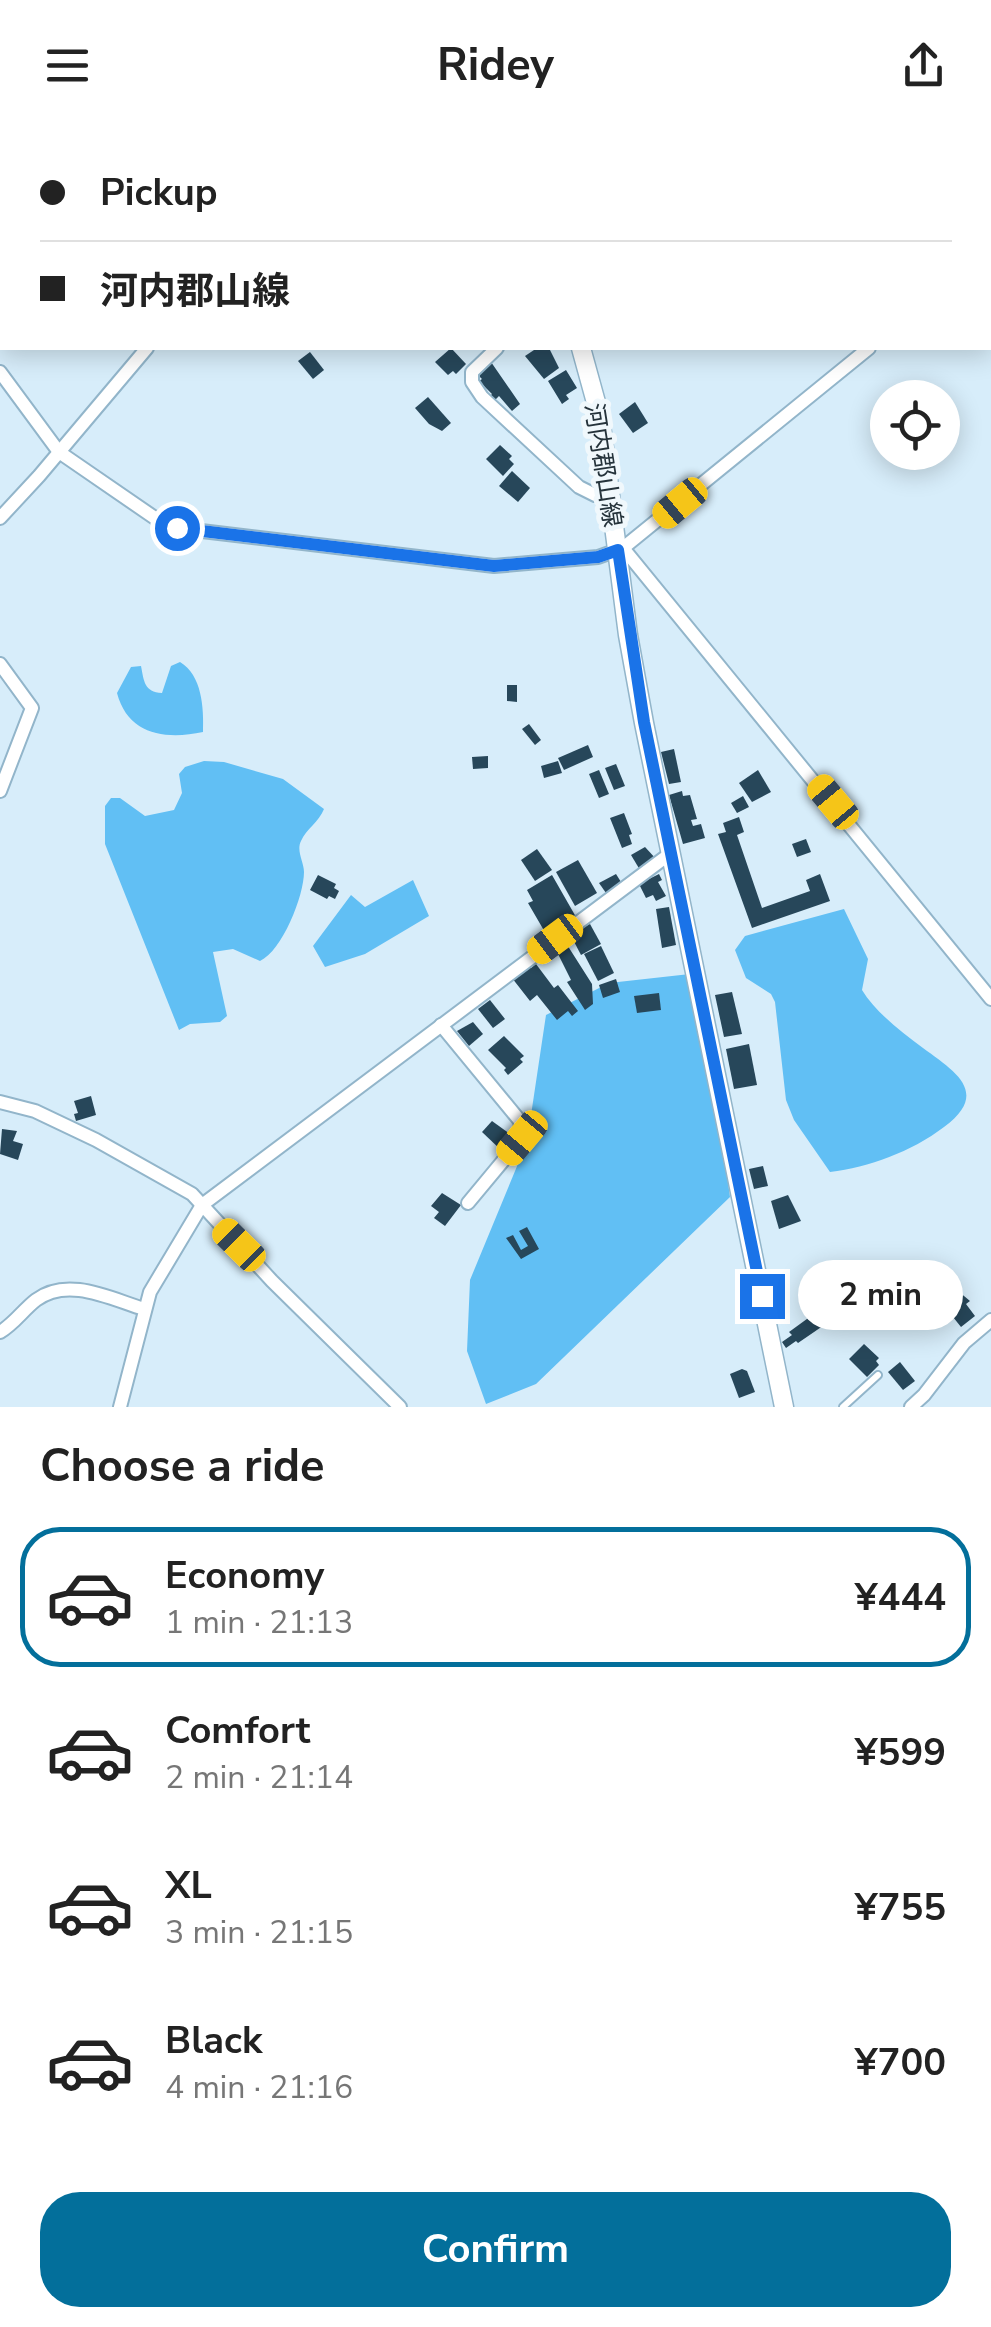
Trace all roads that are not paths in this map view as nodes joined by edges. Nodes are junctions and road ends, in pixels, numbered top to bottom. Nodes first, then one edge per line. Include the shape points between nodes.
1 (145, 350) edge
2 (495, 350) edge
3 (582, 350) edge
4 (867, 350) edge
5 (0, 372) edge
6 (58, 452) junction
7 (610, 495) junction
8 (0, 518) edge
9 (620, 549) junction
10 (0, 664) edge
11 (0, 791) edge
12 (671, 853) junction
13 (991, 998) edge
14 (440, 1025) junction
15 (0, 1102) edge
16 (468, 1203) dead end
17 (202, 1204) junction
18 (144, 1309) junction
19 (991, 1320) edge
20 (0, 1332) edge
21 (878, 1374) dead end
22 (120, 1407) edge
23 (400, 1407) edge
24 (784, 1407) edge
25 (844, 1407) edge
26 (911, 1407) edge

1 - 6 street
2 - 7 street via 472,372 482,397 579,487
3 - 7 main road, 河内郡山線 via 600,417
4 - 9 street
5 - 6 street
6 - 8 street
6 - 9 street via 168,527 494,566
7 - 9 main road, 河内郡山線
9 - 12 main road, 河内郡山線 via 632,652
9 - 13 street
10 - 11 street via 32,708
12 - 14 street
12 - 24 main road, 河内郡山線
14 - 16 street via 523,1130
14 - 17 street
15 - 17 street via 96,1140
17 - 18 street
17 - 23 street
18 - 20 street via 82,1290 53,1291
18 - 22 street
19 - 26 street
21 - 25 lane

